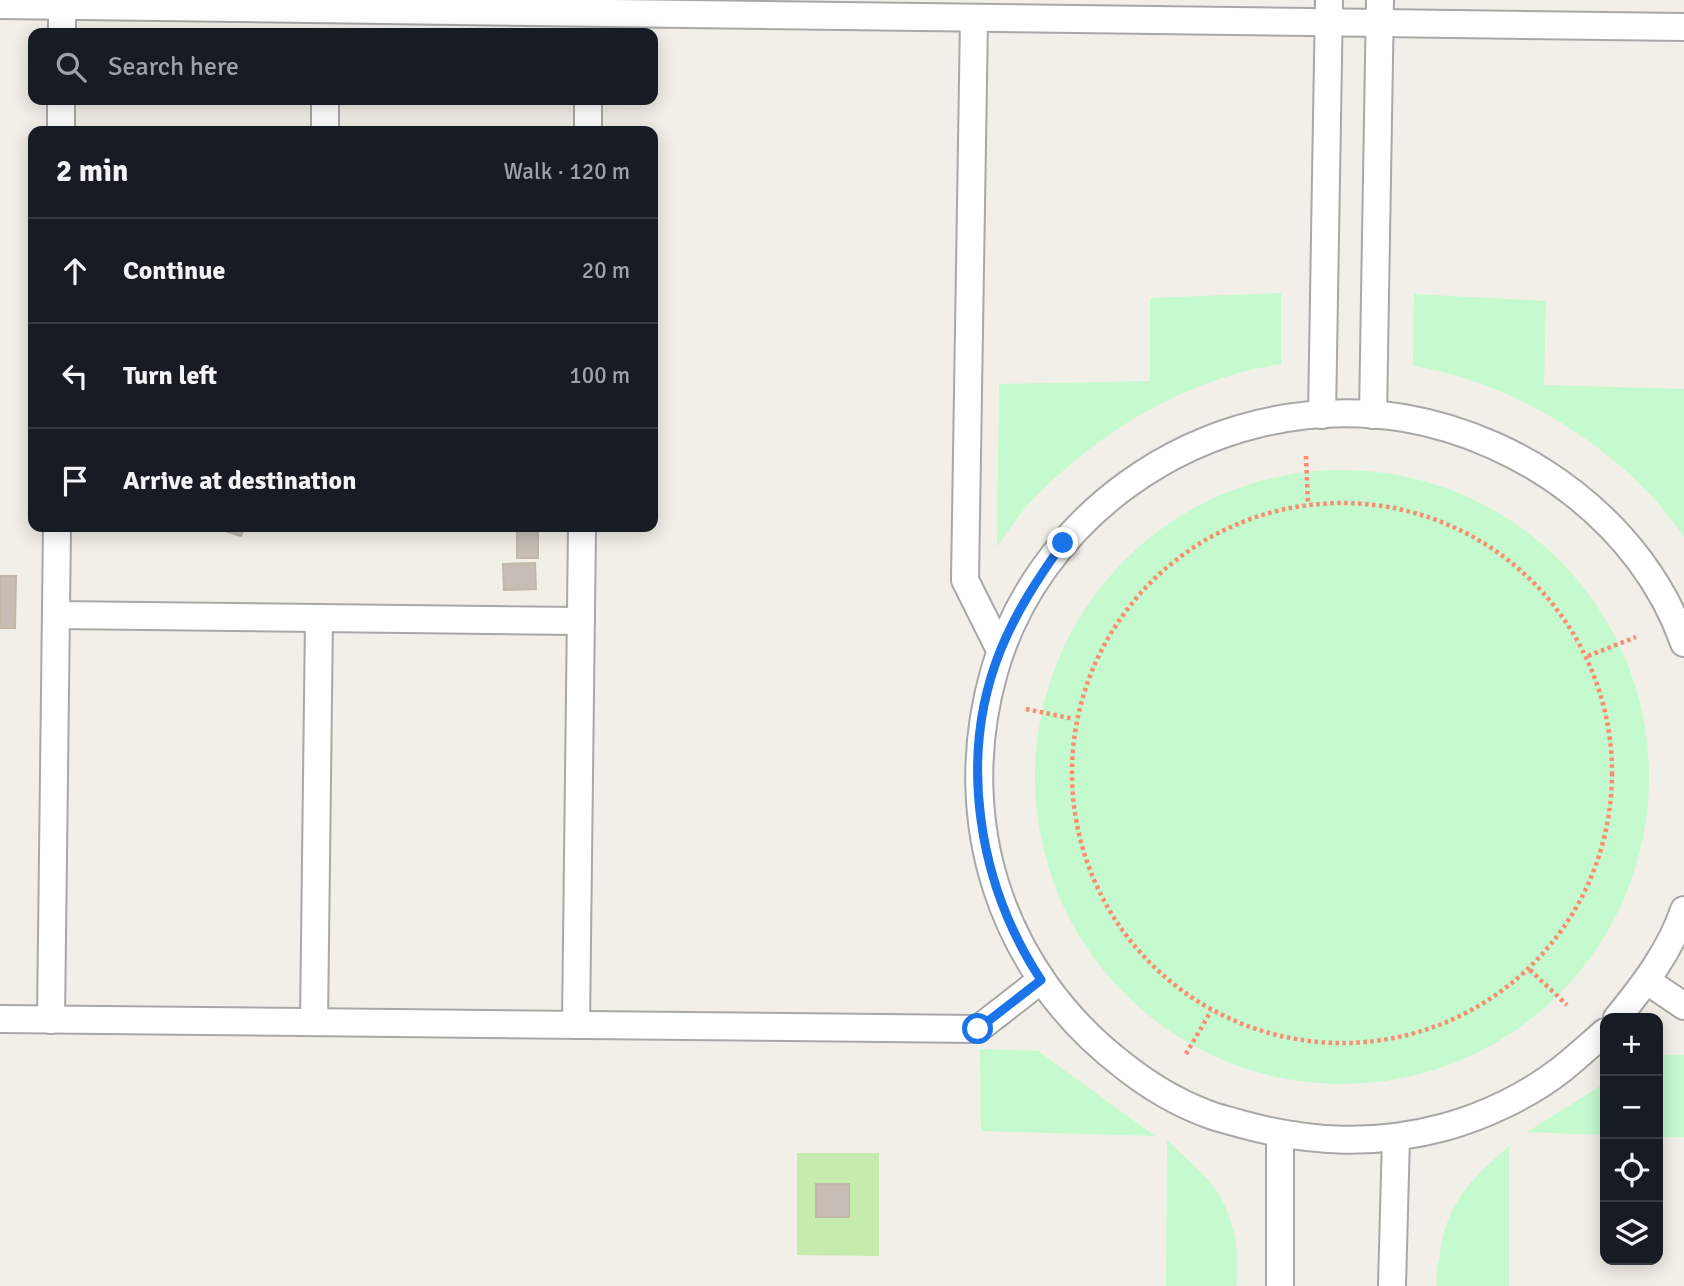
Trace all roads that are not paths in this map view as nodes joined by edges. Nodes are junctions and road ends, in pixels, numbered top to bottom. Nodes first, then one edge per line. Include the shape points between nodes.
1 (62, 3) edge
2 (0, 5) edge
3 (1329, 11) edge
4 (1380, 12) edge
5 (326, 14) edge
6 (589, 15) edge
7 (974, 18) junction
8 (1684, 27) edge
9 (62, 28) edge
10 (61, 105) edge
11 (325, 105) edge
12 (588, 105) edge
13 (61, 126) edge
14 (325, 126) edge
15 (587, 126) edge
16 (1322, 415) junction
17 (1373, 415) junction
18 (57, 532) edge
19 (582, 532) edge
20 (56, 615) junction
21 (319, 618) junction
22 (581, 621) junction
23 (1684, 643) edge
24 (1000, 650) junction
25 (1684, 911) edge
26 (1041, 980) junction
27 (1647, 981) junction
28 (1684, 1006) edge
29 (1621, 1013) edge
30 (0, 1019) edge
31 (51, 1020) junction
32 (313, 1022) junction
33 (576, 1025) junction
34 (1600, 1036) edge
35 (1280, 1135) junction
36 (1396, 1137) junction
37 (1280, 1286) edge
38 (1392, 1286) edge

1 - 2 street
1 - 5 street
1 - 9 street
3 - 4 street
3 - 7 street
3 - 16 street
4 - 8 street
4 - 17 street
5 - 6 street
6 - 7 street
7 - 24 street via 965,580
10 - 13 street
11 - 14 street
12 - 15 street
16 - 17 street
16 - 24 street via 1273,419 1213,436 1157,463 1107,499 1063,543 1027,594
17 - 23 street via 1447,427 1506,450 1560,482 1607,523 1647,571
18 - 20 street
19 - 22 street
20 - 21 street
20 - 31 street
21 - 22 street
21 - 32 street
22 - 33 street
24 - 26 street via 984,709 977,771 982,832 997,893 1021,950
25 - 27 street
26 - 33 street via 978,1029
26 - 35 street via 1055,1002 1098,1047 1148,1084 1203,1113
27 - 28 street
27 - 29 street
30 - 31 street
31 - 32 street
32 - 33 street
34 - 36 street via 1560,1071 1507,1103 1448,1126
35 - 36 street via 1356,1141
35 - 37 street
36 - 38 street

